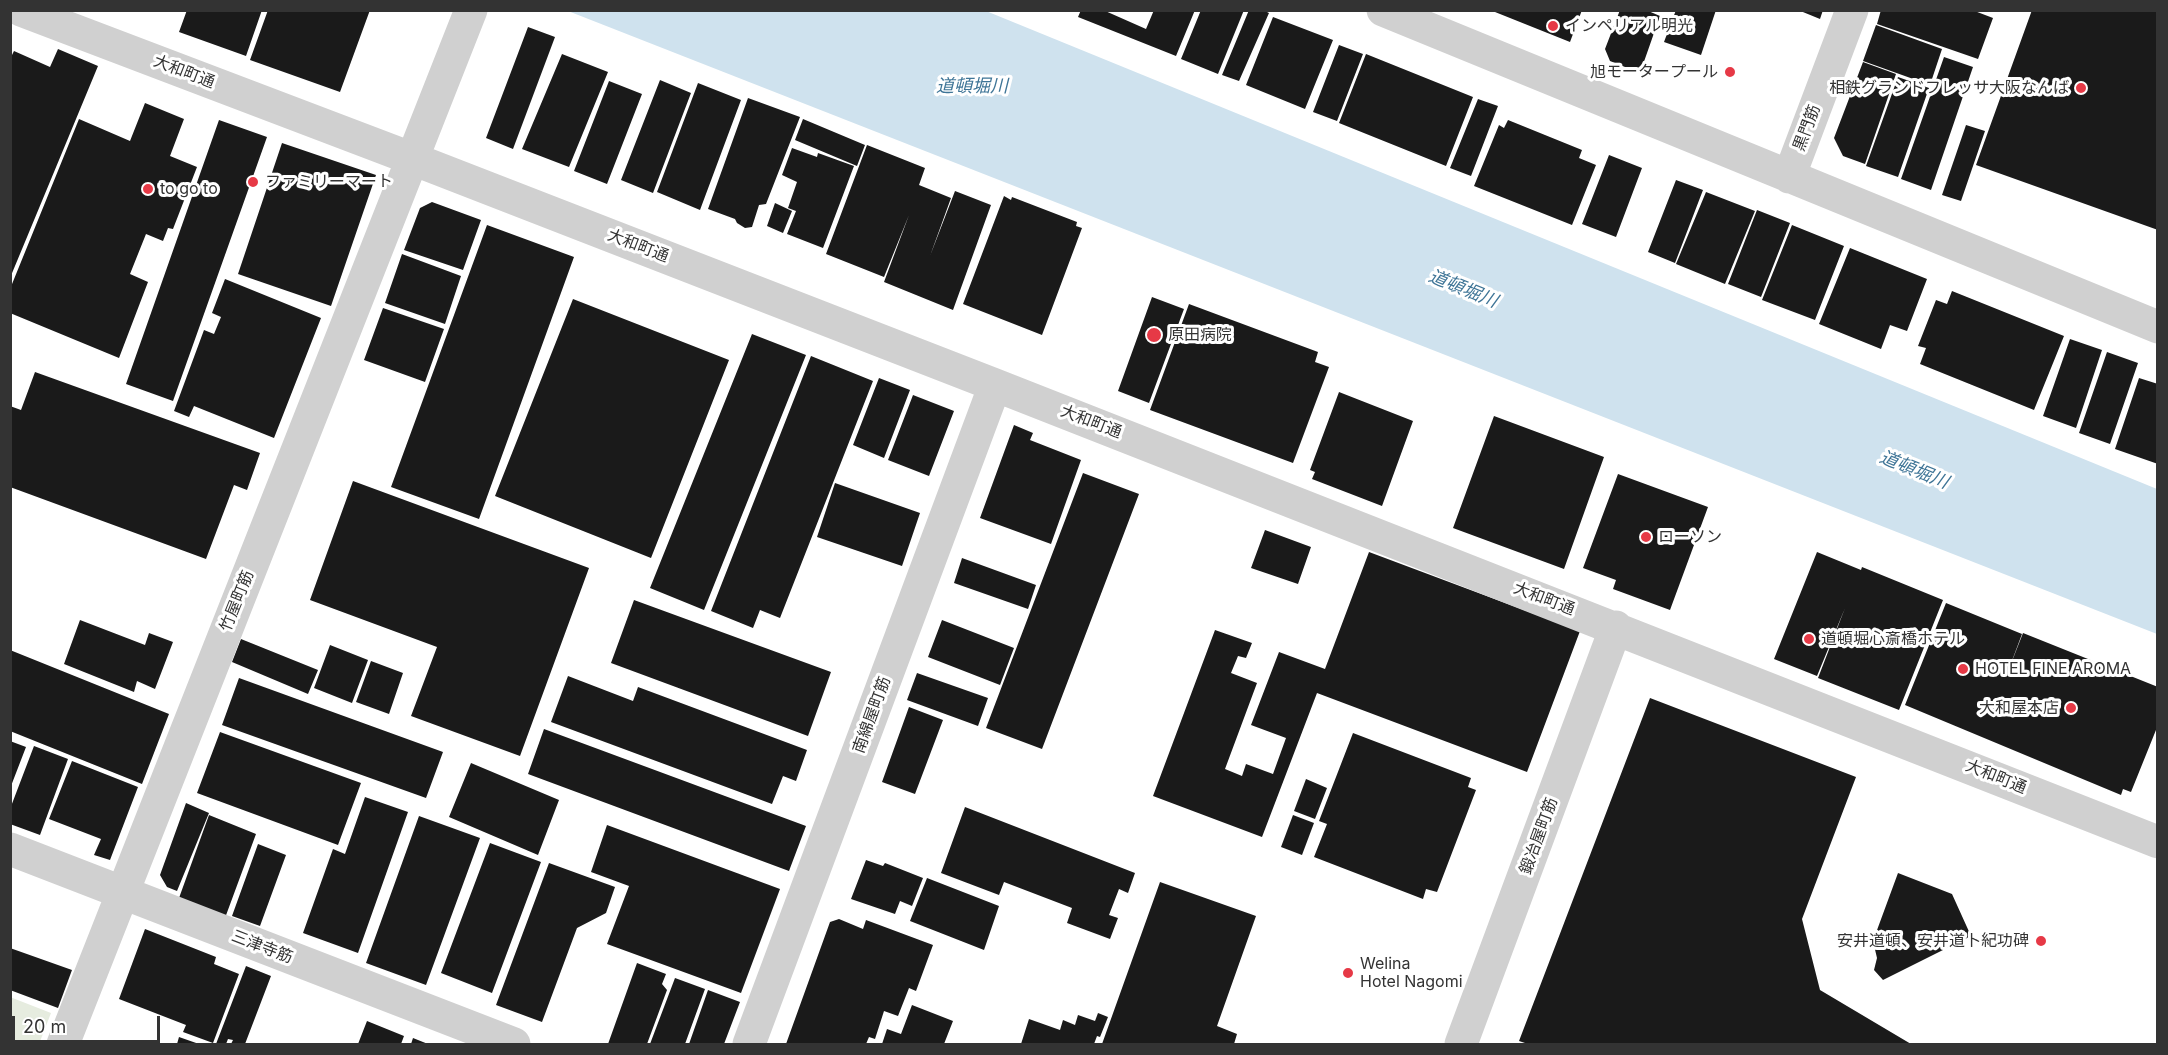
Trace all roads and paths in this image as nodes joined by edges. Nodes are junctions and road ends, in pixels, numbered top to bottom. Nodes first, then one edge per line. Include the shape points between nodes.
1 (21, 10) edge
2 (1383, 10) edge
3 (1852, 10) edge
4 (467, 22) edge
5 (413, 159) junction
6 (1789, 177) junction
7 (2157, 327) edge
8 (995, 385) junction
9 (1616, 627) junction
10 (2157, 842) edge
11 (10, 849) edge
12 (122, 893) junction
13 (63, 1044) edge
14 (514, 1044) edge
15 (749, 1044) edge
16 (1461, 1044) edge

1 - 5 street, 大和町通
2 - 6 street
3 - 6 street, 黒門筋
4 - 5 street, 竹屋町筋
5 - 8 street, 大和町通
5 - 12 street, 竹屋町筋
6 - 7 street
8 - 9 street, 大和町通
8 - 15 street, 南綿屋町筋
9 - 10 street, 大和町通
9 - 16 street, 鍛冶屋町筋
11 - 12 street, 三津寺筋
12 - 13 street, 竹屋町筋
12 - 14 street, 三津寺筋

